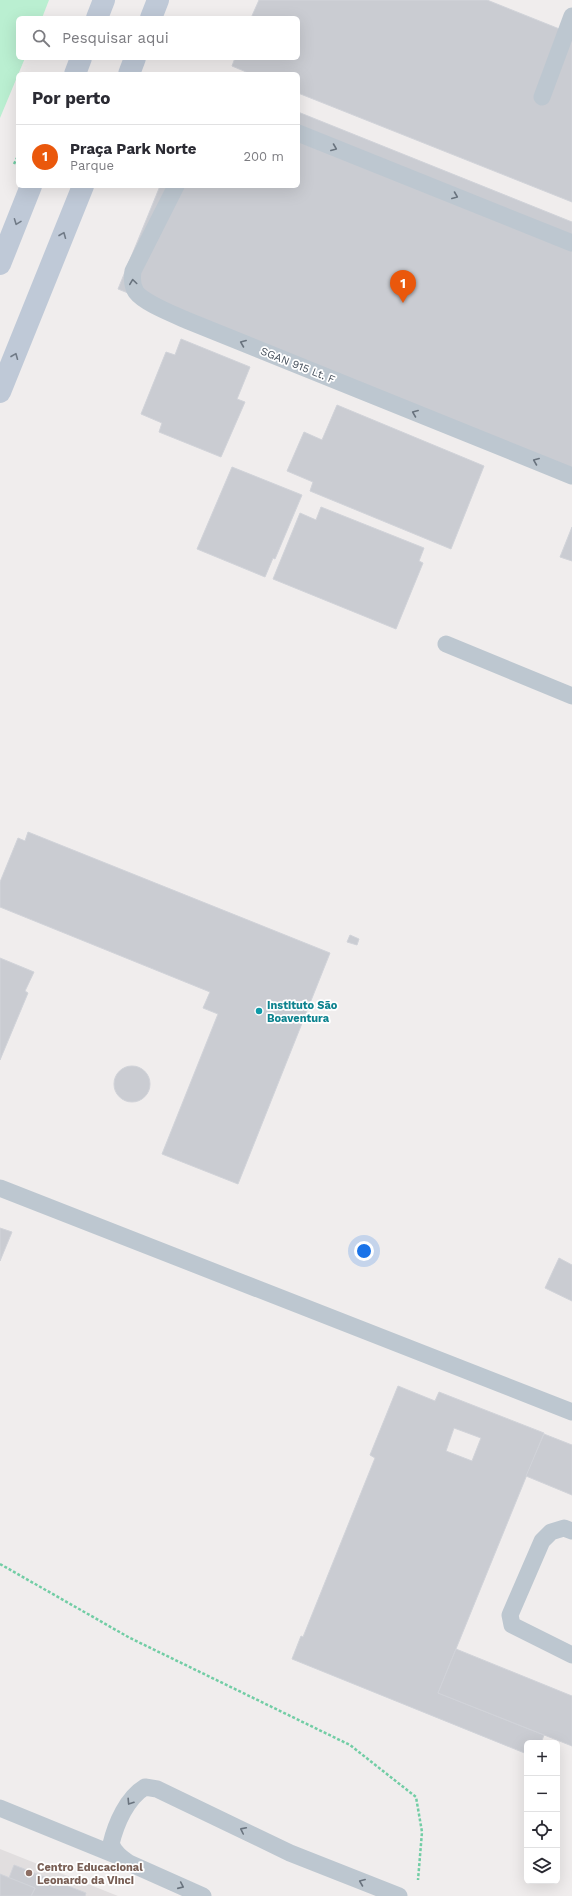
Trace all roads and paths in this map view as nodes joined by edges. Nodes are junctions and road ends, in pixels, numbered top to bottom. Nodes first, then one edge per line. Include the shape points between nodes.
1 (104, 0) edge
2 (158, 0) edge
3 (98, 16) edge
4 (152, 16) edge
5 (572, 16) edge
6 (80, 60) edge
7 (134, 60) edge
8 (76, 72) edge
9 (130, 72) edge
10 (542, 97) dead end
11 (300, 134) edge
12 (30, 188) edge
13 (82, 188) edge
14 (175, 188) edge
15 (572, 243) edge
16 (0, 264) edge
17 (0, 392) edge
18 (572, 476) edge
19 (446, 644) dead end
20 (572, 696) edge
21 (0, 1188) edge
22 (572, 1412) edge
23 (572, 1531) edge
24 (0, 1564) edge
25 (572, 1655) edge
26 (0, 1808) edge
27 (120, 1857) junction
28 (418, 1882) dead end
29 (203, 1896) edge
30 (399, 1896) edge

1 - 3 street
2 - 4 street
5 - 10 lane
6 - 8 street
7 - 9 street
11 -> 15 lane
12 -> 16 street
17 -> 13 street
18 -> 14 lane, SGAN 915 Lt. F via 186,320 142,298 133,284 133,271
19 - 20 lane
21 - 22 lane
23 - 25 lane via 564,1528 551,1532 542,1541 510,1615 512,1625
24 - 28 path via 130,1638 350,1745 416,1797 422,1832
26 - 27 lane
27 -> 29 lane
30 -> 27 lane via 290,1853 157,1789 145,1787 137,1792 130,1802 114,1832 111,1844

